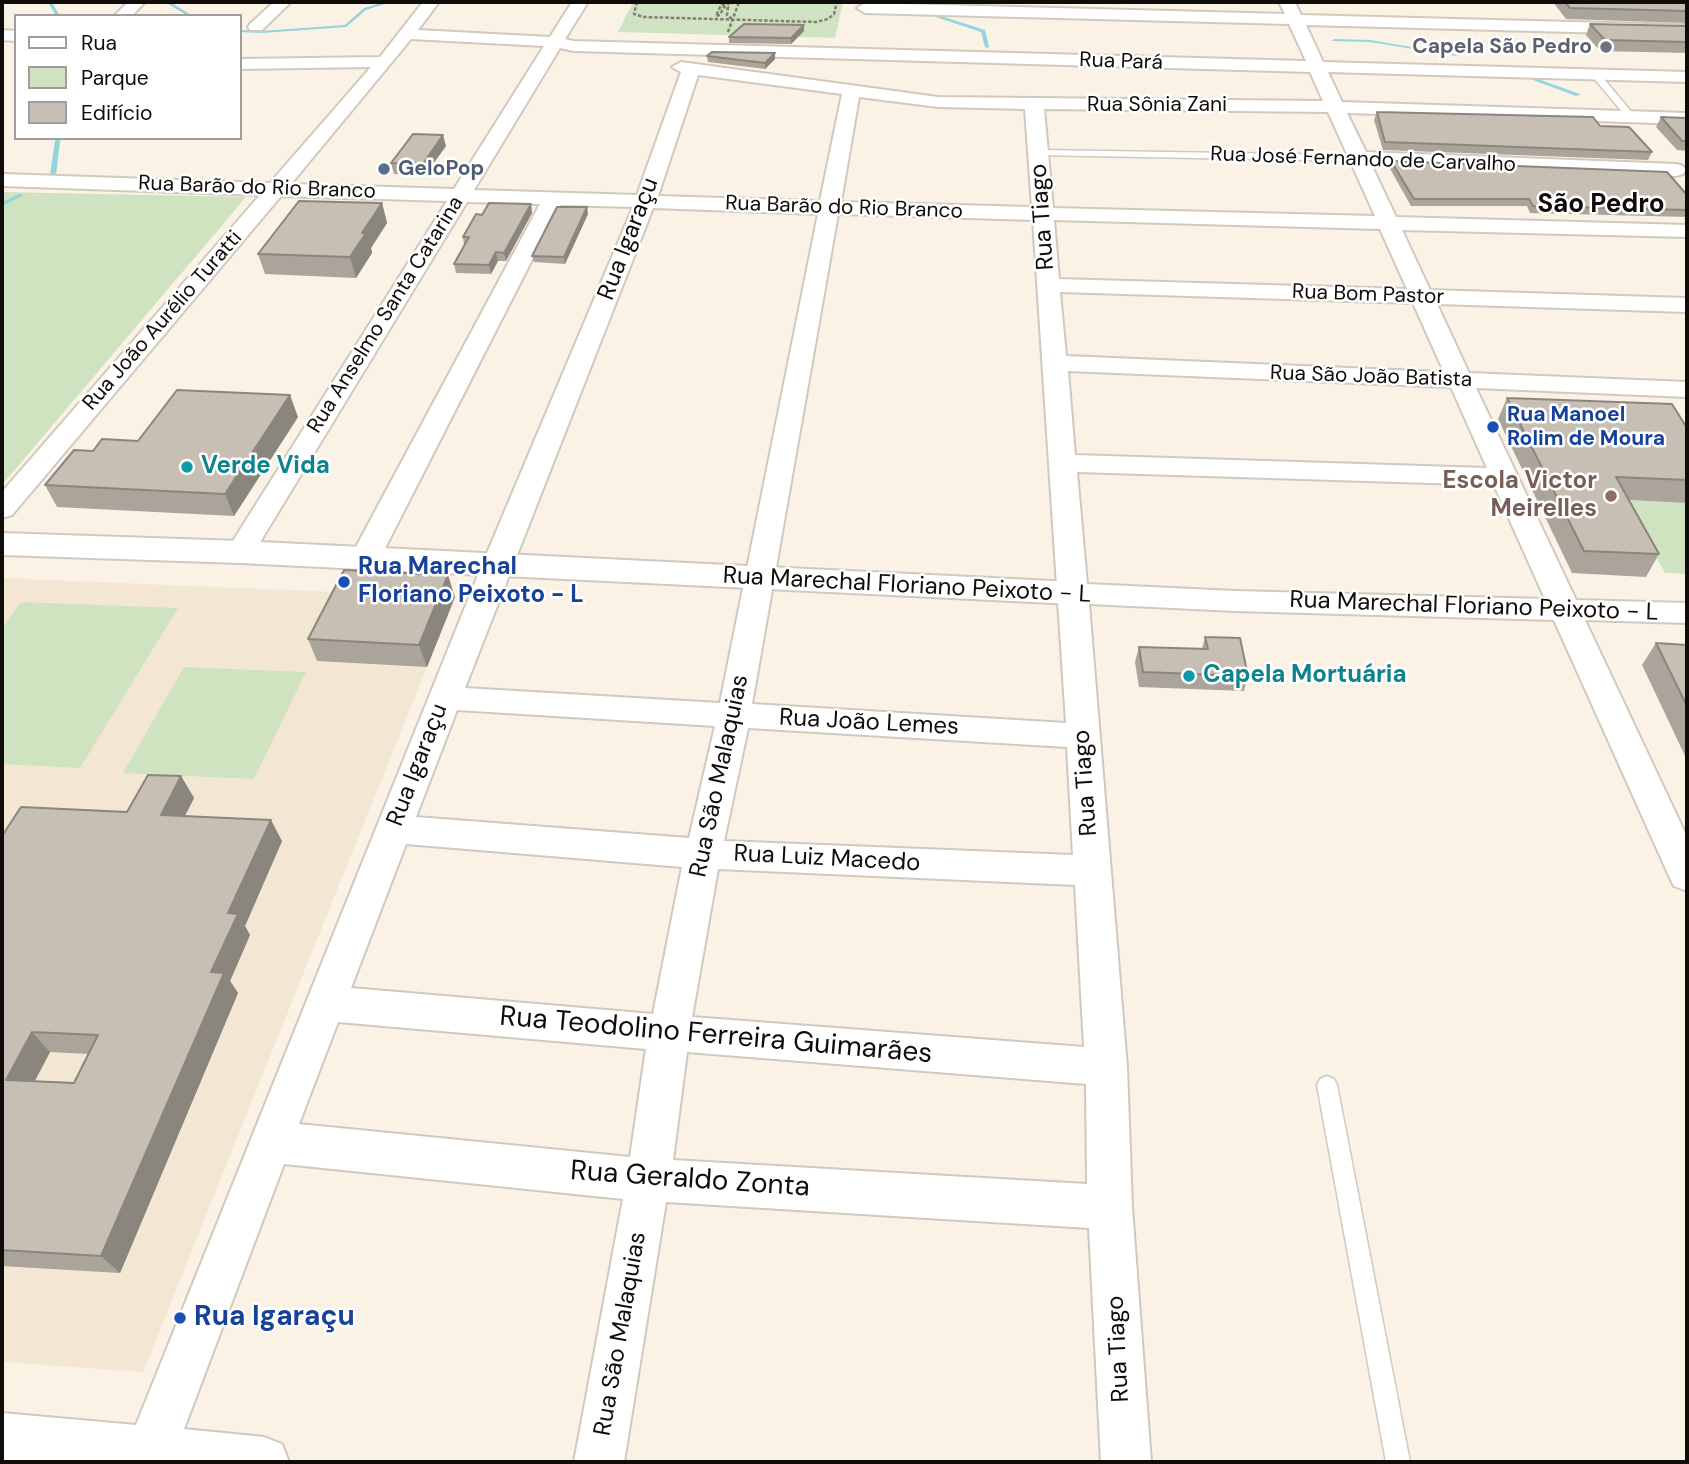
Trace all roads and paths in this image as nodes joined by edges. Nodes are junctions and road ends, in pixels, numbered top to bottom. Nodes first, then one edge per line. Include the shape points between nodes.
1 (283, 2) edge
2 (431, 2) edge
3 (580, 2) edge
4 (637, 2) edge
5 (738, 2) edge
6 (837, 2) edge
7 (1287, 2) edge
8 (1540, 10) dead end
9 (1295, 19) junction
10 (733, 20) junction
11 (1554, 26) junction
12 (256, 27) dead end
13 (861, 27) edge
14 (1687, 30) edge
15 (406, 34) junction
16 (555, 42) junction
17 (645, 44) junction
18 (1584, 61) junction
19 (385, 62) junction
20 (1316, 63) junction
21 (242, 64) edge
22 (691, 69) junction
23 (1687, 69) edge
24 (1687, 78) edge
25 (851, 92) junction
26 (1034, 104) junction
27 (1335, 107) junction
28 (1631, 117) junction
29 (1687, 118) edge
30 (1038, 153) junction
31 (1359, 158) junction
32 (1684, 174) edge
33 (2, 180) edge
34 (276, 189) junction
35 (460, 195) junction
36 (553, 199) junction
37 (645, 203) junction
38 (831, 208) junction
39 (1042, 214) junction
40 (1389, 223) junction
41 (1687, 231) edge
42 (1048, 285) junction
43 (1423, 297) junction
44 (1687, 306) edge
45 (1054, 363) junction
46 (1462, 381) junction
47 (1687, 389) edge
48 (1062, 463) junction
49 (1506, 477) junction
50 (2, 509) edge
51 (2, 544) edge
52 (240, 552) junction
53 (365, 558) junction
54 (497, 565) junction
55 (758, 580) junction
56 (1073, 593) junction
57 (1567, 609) junction
58 (1687, 613) edge
59 (445, 698) junction
60 (734, 715) junction
61 (1083, 736) junction
62 (394, 829) junction
63 (703, 853) junction
64 (1093, 871) junction
65 (1687, 876) edge
66 (326, 1003) junction
67 (670, 1033) junction
68 (1106, 1067) junction
69 (1327, 1085) dead end
70 (271, 1142) junction
71 (648, 1180) junction
72 (1110, 1207) junction
73 (2, 1438) edge
74 (148, 1457) edge
75 (264, 1462) edge
76 (599, 1462) edge
77 (1126, 1462) edge
78 (1398, 1462) edge

1 - 12 street
2 - 15 street, Rua João Aurélio Turatti
3 - 16 street, Rua Anselmo Santa Catarina
4 - 10 path via 634,14 644,17
5 - 10 path
5 - 10 path via 721,5 716,16 724,7
6 - 10 path via 834,14 816,22
7 - 9 street
8 - 11 street
9 - 11 street
9 - 13 street
9 - 20 street
11 - 14 street
11 - 18 street
13 - 17 street, Rua Pará
13 - 20 street, Rua Pará
15 - 16 street, Rua Pará
15 - 19 street, Rua João Aurélio Turatti
16 - 17 street, Rua Pará via 573,46
16 - 35 street, Rua Anselmo Santa Catarina
17 - 22 street, Rua Sônia Zani via 653,59
18 - 20 street, Rua Pará
18 - 23 street, Rua Pará
18 - 24 street, Rua Pará
18 - 28 lane
19 - 21 street
19 - 34 street, Rua João Aurélio Turatti
20 - 27 street
22 - 25 street, Rua Sônia Zani
22 - 37 street, Rua Igaraçu
25 - 26 street, Rua Sônia Zani via 938,102
25 - 38 street, Rua São Malaquias
26 - 27 street, Rua Sônia Zani
26 - 30 street, Rua Tiago
27 - 28 street, Rua Sônia Zani
27 - 31 street
28 - 29 street, Rua Sônia Zani
28 - 32 street
30 - 31 lane, Rua José Fernando de Carvalho
30 - 39 street, Rua Tiago
31 - 32 street, Rua José Fernando de Carvalho
31 - 40 street
33 - 34 street, Rua Barão do Rio Branco
34 - 35 street, Rua Barão do Rio Branco
34 - 50 street, Rua João Aurélio Turatti
35 - 36 street, Rua Barão do Rio Branco
35 - 52 street, Rua Anselmo Santa Catarina
36 - 37 street, Rua Barão do Rio Branco
36 - 53 street
37 - 38 street, Rua Barão do Rio Branco
37 - 54 street, Rua Igaraçu
38 - 39 street, Rua Barão do Rio Branco
38 - 55 street, Rua São Malaquias
39 - 40 street, Rua Barão do Rio Branco
39 - 42 street, Rua Tiago
40 - 41 street, Rua Barão do Rio Branco
40 - 43 street
42 - 43 street, Rua Bom Pastor
42 - 45 street, Rua Tiago
43 - 44 street, Rua Bom Pastor
43 - 46 street
45 - 46 street, Rua São João Batista
45 - 48 street, Rua Tiago
46 - 47 street, Rua São João Batista
46 - 49 street
48 - 49 street
48 - 56 street, Rua Tiago
49 - 57 street
51 - 52 street, Rua Marechal Floriano Peixoto - L
52 - 53 street, Rua Marechal Floriano Peixoto - L
53 - 54 street, Rua Marechal Floriano Peixoto - L
54 - 55 street, Rua Marechal Floriano Peixoto - L
54 - 59 street, Rua Igaraçu
55 - 56 street, Rua Marechal Floriano Peixoto - L
55 - 60 street, Rua São Malaquias
56 - 57 street, Rua Marechal Floriano Peixoto - L
56 - 61 street, Rua Tiago
57 - 58 street, Rua Marechal Floriano Peixoto - L
57 - 65 street
59 - 60 street, Rua João Lemes
59 - 62 street, Rua Igaraçu
60 - 61 street, Rua João Lemes
60 - 63 street, Rua São Malaquias
61 - 64 street, Rua Tiago
62 - 63 street, Rua Luiz Macedo
62 - 66 street, Rua Igaraçu
63 - 64 street, Rua Luiz Macedo
63 - 67 street, Rua São Malaquias
64 - 68 street, Rua Tiago
66 - 67 street, Rua Teodolino Ferreira Guimarães
66 - 70 street, Rua Igaraçu
67 - 68 street, Rua Teodolino Ferreira Guimarães
67 - 71 street, Rua São Malaquias
68 - 72 street, Rua Tiago
69 - 78 lane
70 - 71 street, Rua Geraldo Zonta
70 - 74 street, Rua Igaraçu
71 - 72 street, Rua Geraldo Zonta
71 - 76 street, Rua São Malaquias
72 - 77 street, Rua Tiago
73 - 74 street
74 - 75 street

